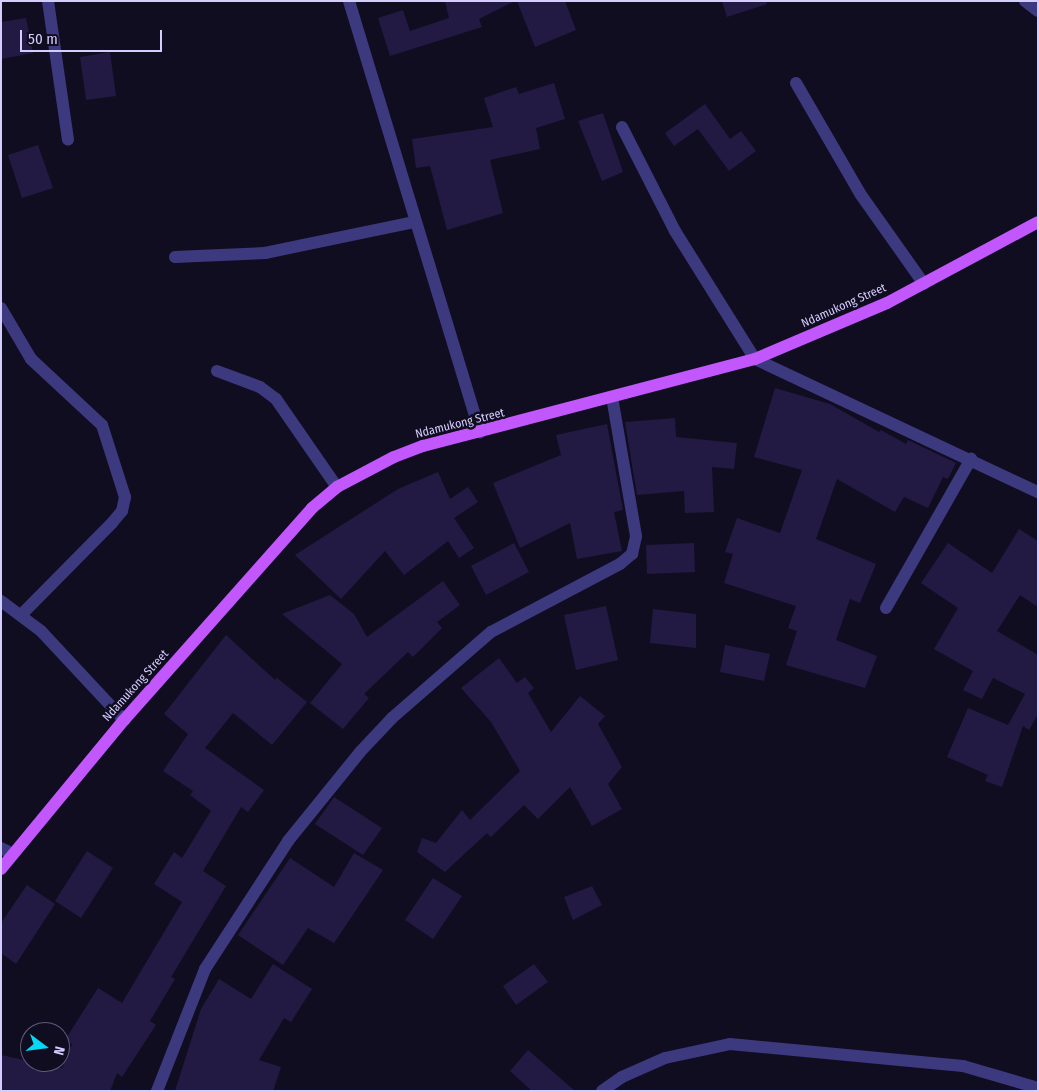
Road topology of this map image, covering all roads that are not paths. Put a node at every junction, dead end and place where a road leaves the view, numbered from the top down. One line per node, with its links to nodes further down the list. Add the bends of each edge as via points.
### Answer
1 (48, 1): 7 (street)
2 (349, 1): 8 (street)
3 (1025, 1): 4 (street)
4 (1038, 11)
5 (796, 83): 11 (street, via 861,195)
6 (622, 127): 13 (street, via 675,231)
7 (68, 140)
8 (415, 222): 10 (street, via 265,253); 16 (street)
9 (1038, 222): 11 (main road, Ndamukong Street)
10 (175, 256)
11 (924, 284): 13 (main road, Ndamukong Street)
12 (1, 308): 22 (street, via 31,359 102,425 125,497 122,511 112,524)
13 (755, 359): 15 (main road, Ndamukong Street); 17 (street)
14 (217, 371): 18 (street, via 260,387 276,399)
15 (612, 397): 16 (main road, Ndamukong Street); 28 (street, via 636,536 632,554 620,564 491,632 428,685 360,752 288,842 205,969)
16 (480, 433): 18 (main road, Ndamukong Street, via 449,438 394,456)
17 (971, 459): 19 (street); 21 (street)
18 (337, 487): 23 (main road, Ndamukong Street, via 312,508)
19 (1038, 492)
20 (1, 601): 22 (street)
21 (886, 608)
22 (21, 615): 23 (street, via 69,660)
23 (124, 720): 25 (main road, Ndamukong Street)
24 (1, 848): 25 (street)
25 (13, 854): 26 (main road, Ndamukong Street)
26 (1, 869)
27 (1038, 1088): 29 (street, via 963,1066 730,1044 665,1058 622,1077)
28 (157, 1091)
29 (602, 1091)

